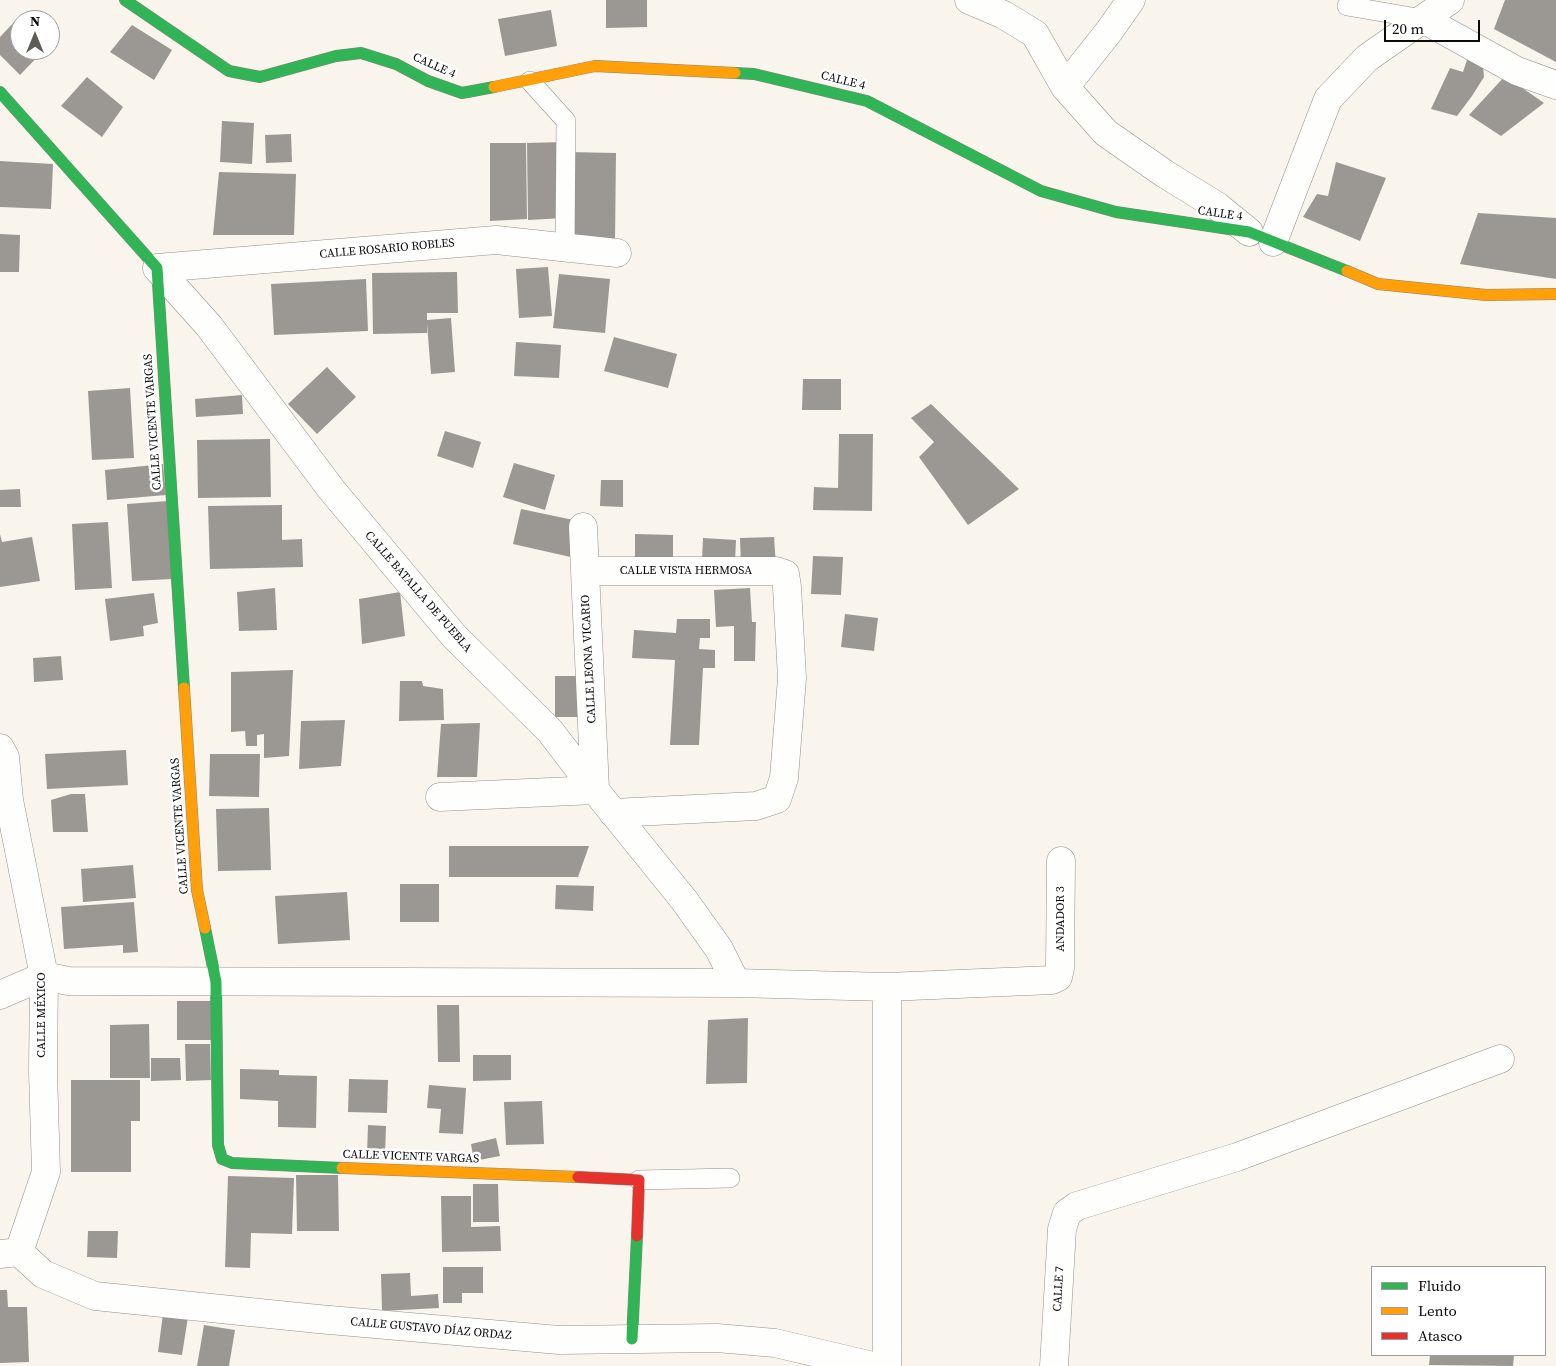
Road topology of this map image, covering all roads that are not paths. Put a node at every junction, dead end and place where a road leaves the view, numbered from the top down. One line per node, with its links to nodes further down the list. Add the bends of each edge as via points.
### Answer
1 (969, 0): 9 (street, via 1004,15 1035,34)
2 (1131, 0): 9 (street)
3 (1450, 0): 6 (street)
4 (127, 1): 7 (street, CALLE 4, via 229,71 260,77 336,56 362,53 462,93)
5 (1347, 6): 6 (lane)
6 (1423, 19): 8 (street, via 1517,71); 11 (street, via 1366,58 1328,99)
7 (530, 81): 11 (street, CALLE 4, via 595,66 754,74 867,101 1041,191 1116,212); 12 (lane, via 566,121)
8 (1556, 85)
9 (1065, 87): 11 (street, via 1106,133)
10 (0, 92): 14 (street)
11 (1261, 237): 15 (street, CALLE 4, via 1378,284 1486,295)
12 (565, 247): 13 (street, CALLE ROSARIO ROBLES); 14 (street, CALLE ROSARIO ROBLES, via 496,240)
13 (617, 253)
14 (157, 268): 19 (street, CALLE BATALLA DE PUEBLA, via 209,326 331,489 417,592 454,636 550,731); 25 (street, CALLE VICENTE VARGAS, via 197,890)
15 (1556, 294)
16 (583, 527): 17 (street, CALLE LEONA VICARIO)
17 (585, 571): 19 (street, CALLE LEONA VICARIO); 22 (street, CALLE VISTA HERMOSA, via 776,570 785,574 787,587 792,678 784,778 777,799 756,806)
18 (0, 748): 21 (street, CALLE MÉXICO, via 4,757)
19 (595, 790): 20 (street); 22 (street, CALLE BATALLA DE PUEBLA)
20 (440, 796)
21 (5, 800): 24 (street, CALLE MÉXICO)
22 (613, 813): 26 (street, CALLE BATALLA DE PUEBLA, via 720,949)
23 (1061, 861): 27 (street, ANDADOR 3, via 1058,977 1052,980)
24 (44, 976): 25 (street, via 68,981); 28 (street); 32 (street, CALLE MÉXICO, via 46,1172)
25 (216, 982): 26 (street); 31 (street, CALLE VICENTE VARGAS, via 218,1145 222,1159 242,1164)
26 (736, 983): 27 (street)
27 (887, 987): 35 (street)
28 (0, 995)
29 (1500, 1059): 36 (street, CALLE 7, via 1237,1157 1077,1206 1067,1213 1062,1229)
30 (730, 1178): 31 (lane)
31 (639, 1180): 33 (street)
32 (10, 1253): 33 (street, CALLE GUSTAVO DÍAZ ORDAZ, via 43,1274 95,1296 549,1340)
33 (632, 1339): 34 (street, CALLE GUSTAVO DÍAZ ORDAZ, via 717,1338 775,1342)
34 (873, 1366)
35 (887, 1366)
36 (1054, 1366)

